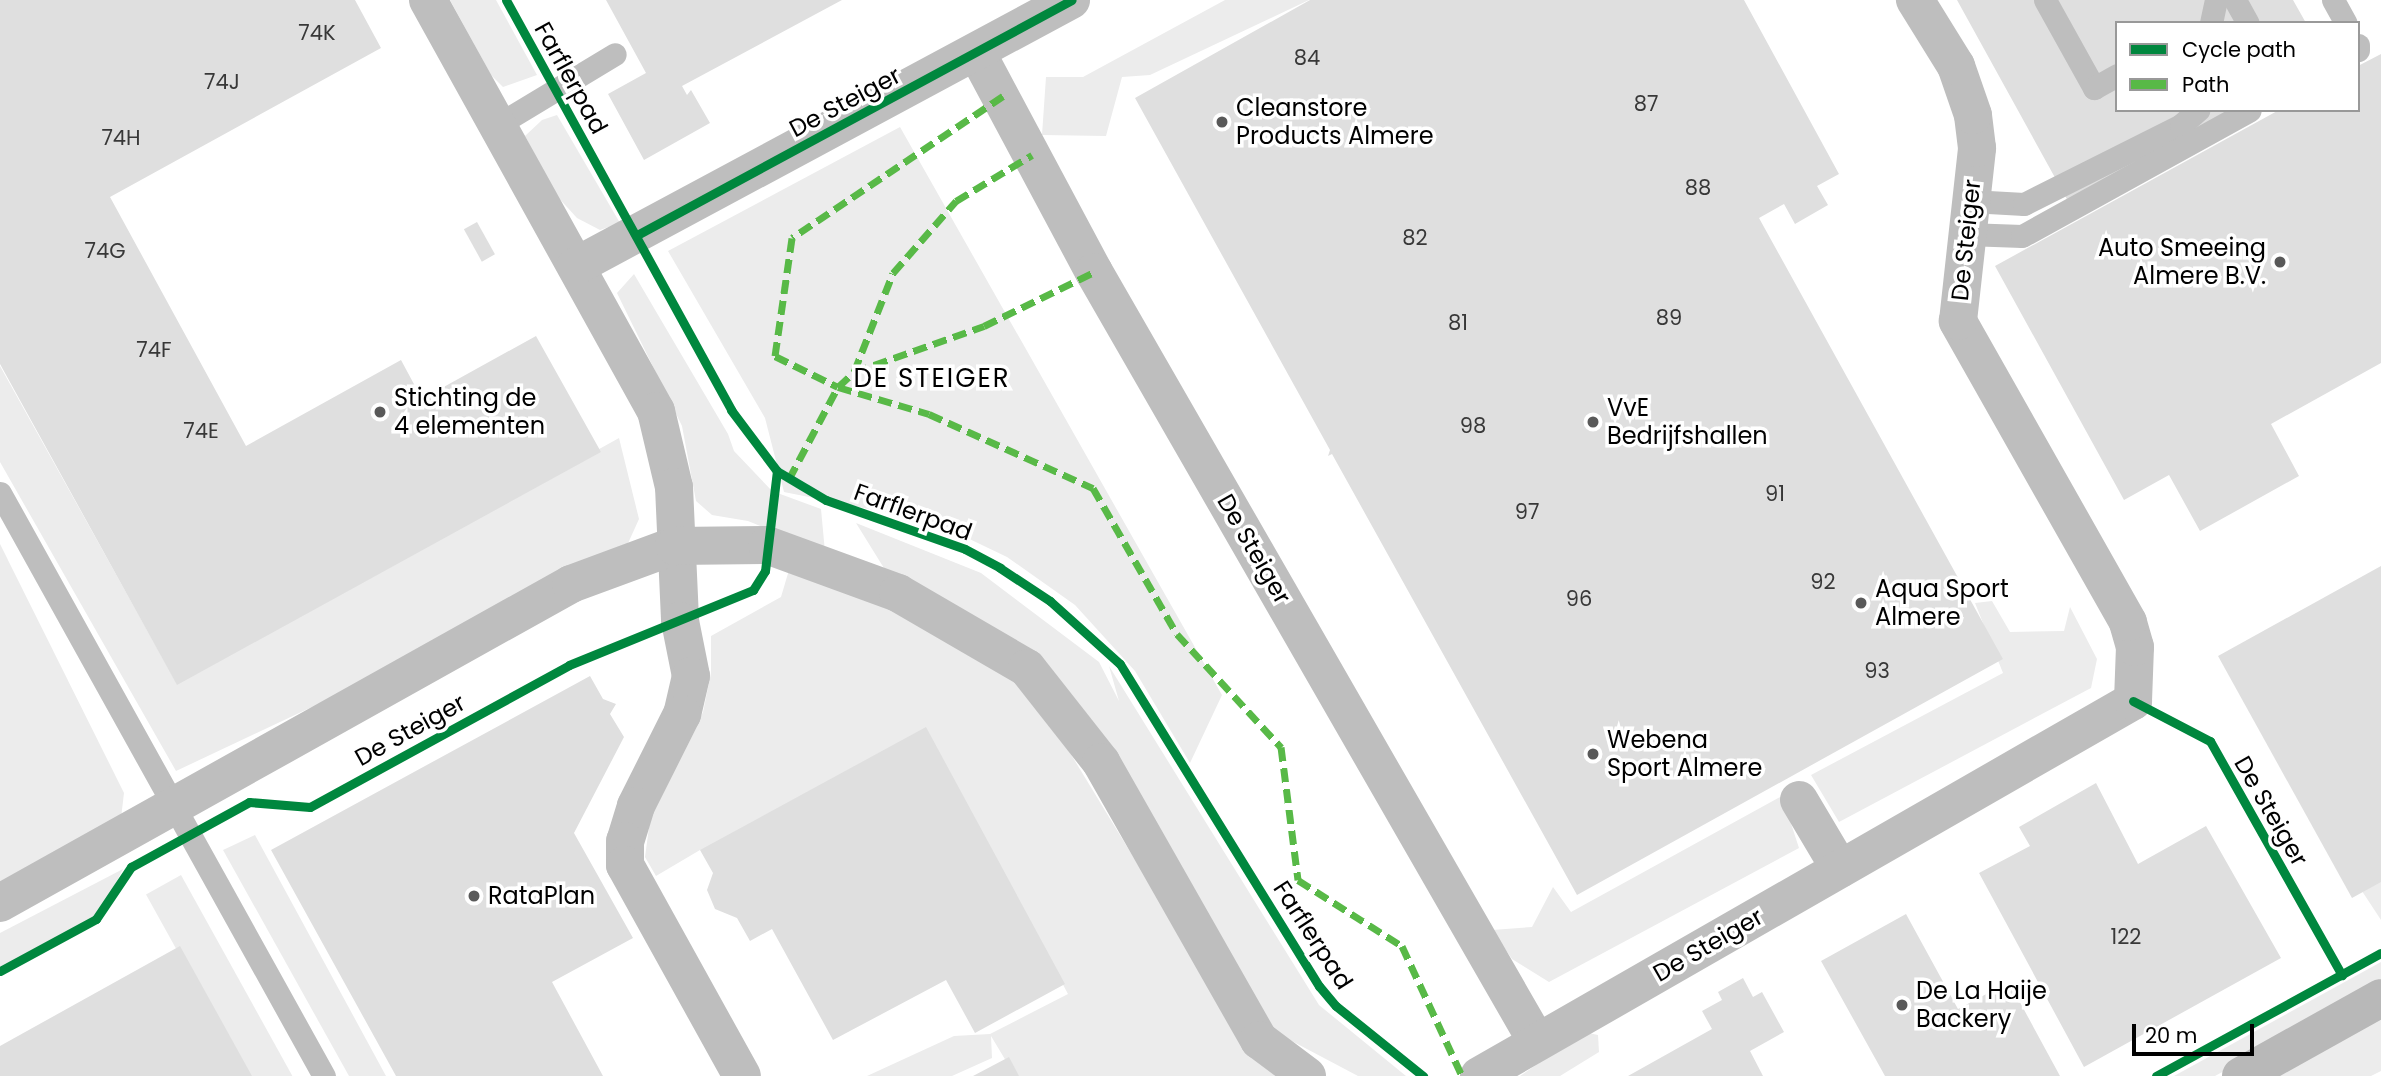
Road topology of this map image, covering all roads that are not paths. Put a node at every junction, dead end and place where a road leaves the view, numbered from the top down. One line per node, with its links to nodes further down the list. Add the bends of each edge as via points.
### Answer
1 (428, 0): 17 (street)
2 (1071, 0): 11 (street, De Steiger)
3 (1915, 0): 19 (street, De Steiger, via 1956,66 1973,115 1977,148)
4 (2045, 0): 13 (lane, via 2094,88)
5 (2216, 0): 8 (lane)
6 (2235, 0): 9 (lane)
7 (2333, 0): 10 (lane)
8 (2211, 21)
9 (2247, 21)
10 (2345, 21)
11 (977, 53): 20 (street, De Steiger); 28 (street, De Steiger, via 1094,272)
12 (615, 54): 17 (lane)
13 (2115, 76)
14 (2196, 112): 19 (lane, via 2181,125 2024,204)
15 (2227, 112): 18 (lane)
16 (2246, 112): 18 (lane)
17 (499, 124): 20 (street)
18 (2214, 130): 19 (lane, via 2022,236)
19 (1968, 218): 25 (street, De Steiger, via 1958,321 2128,622 2135,647 2133,701)
20 (576, 265): 22 (street, via 656,411 674,487)
21 (0, 493): 24 (lane)
22 (674, 546): 24 (street, De Steiger, via 571,584); 29 (street, via 691,676 682,714 636,806 625,841 625,865); 31 (street, De Steiger, via 767,545 898,593 1027,668 1101,762 1259,1040)
23 (1799, 800): 25 (street)
24 (174, 802): 26 (street, De Steiger); 30 (lane)
25 (1840, 869): 28 (street, De Steiger)
26 (0, 903)
27 (2381, 998): 33 (main road)
28 (1538, 1042): 32 (street, De Steiger)
29 (735, 1070)
30 (324, 1076)
31 (1307, 1076)
32 (1479, 1076)
33 (2241, 1076)

